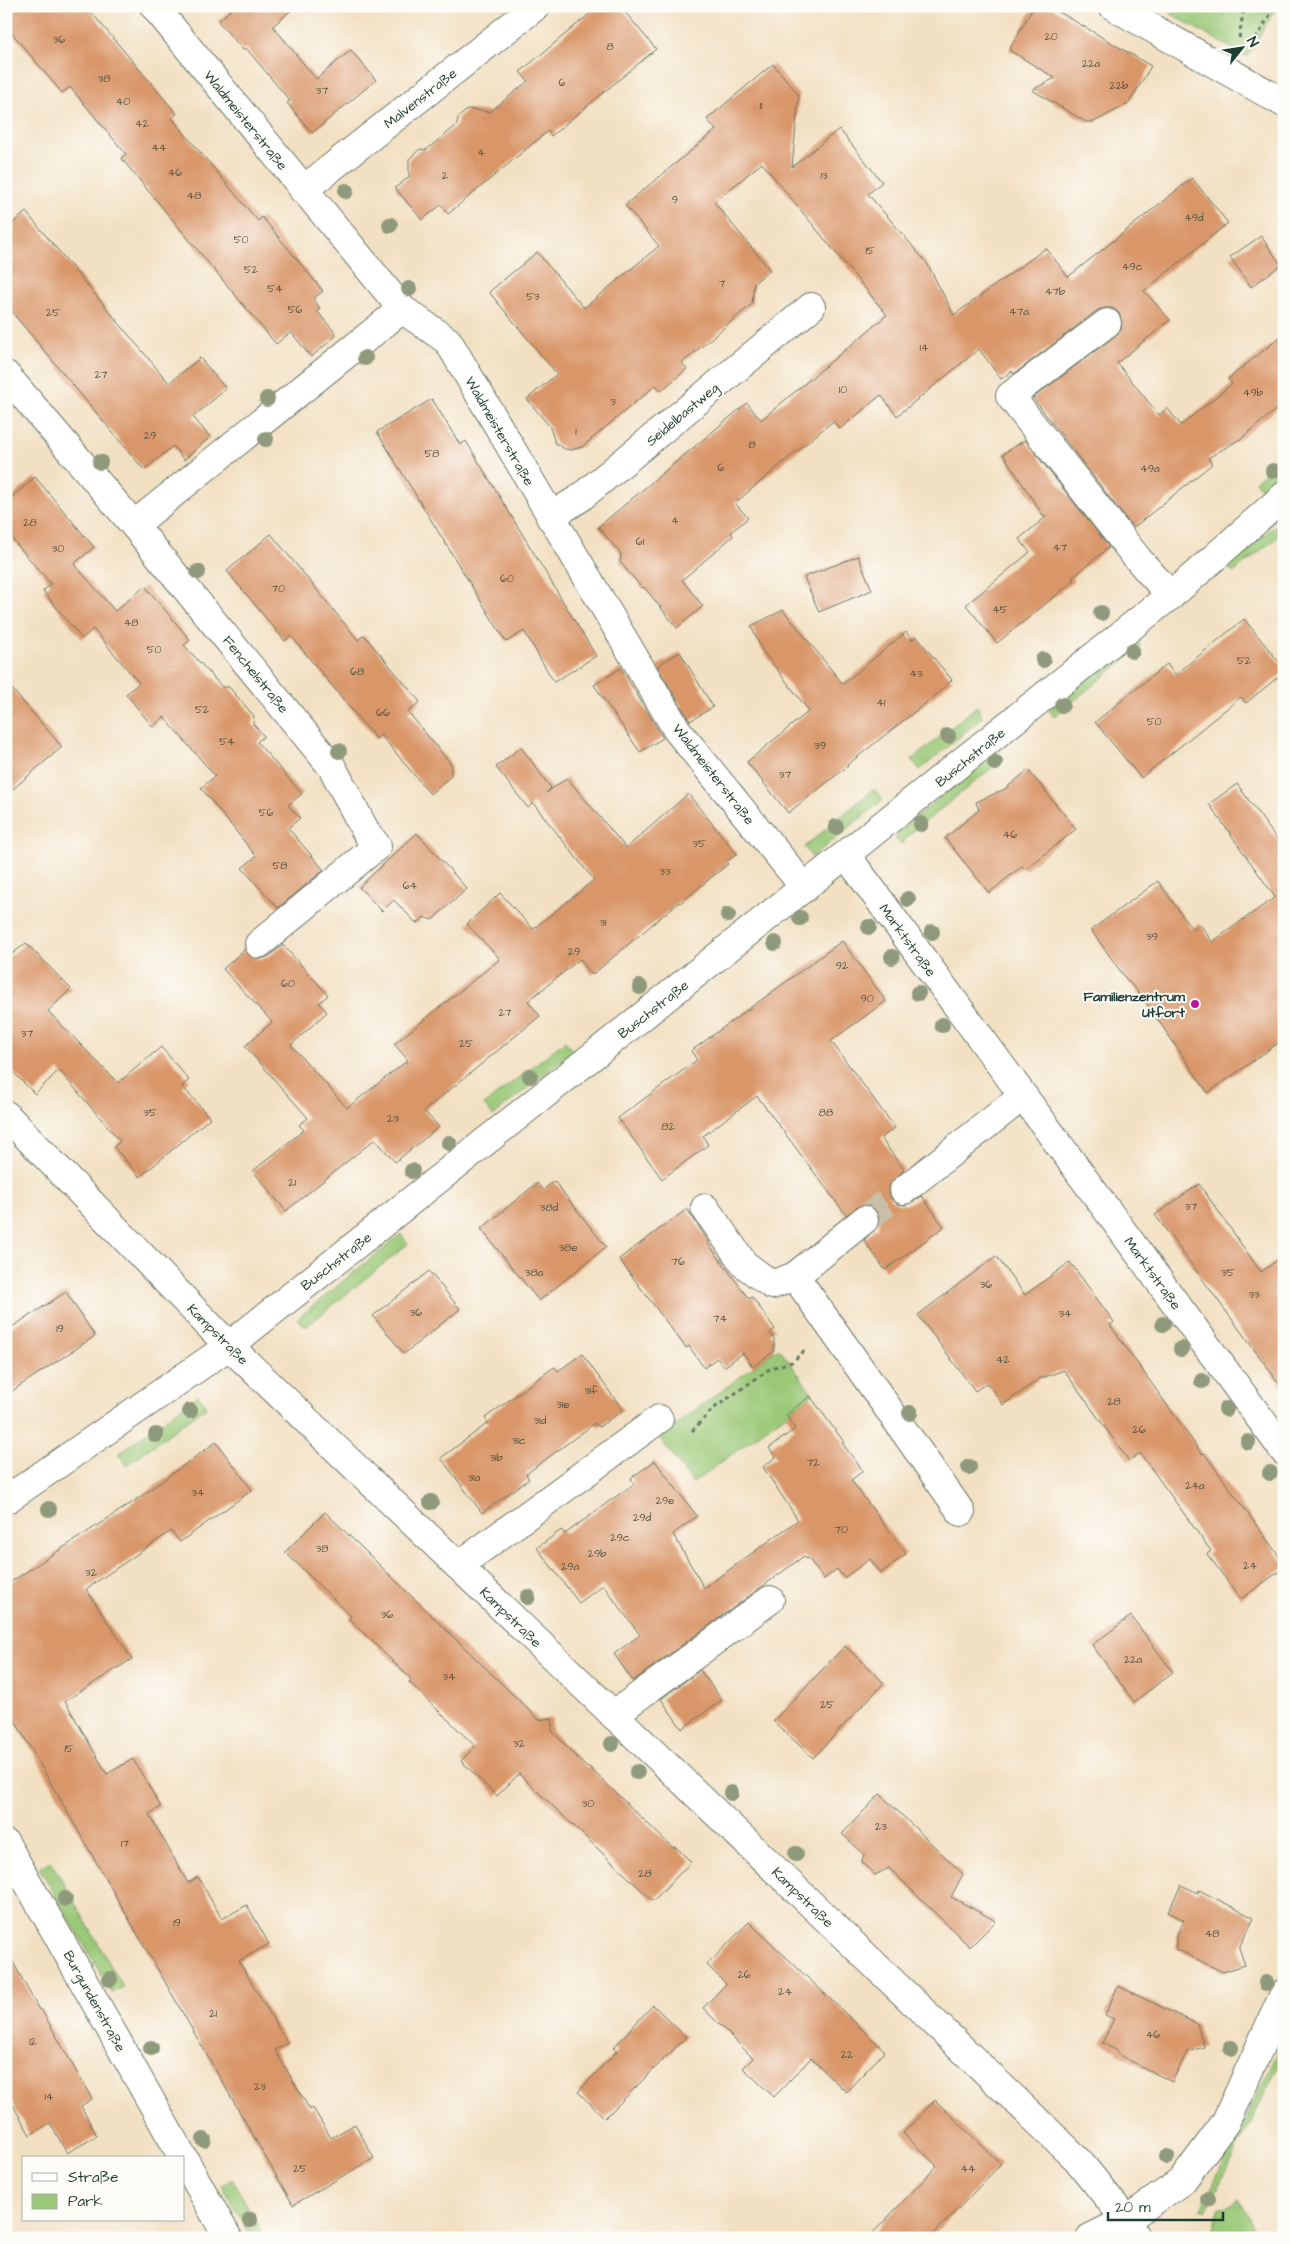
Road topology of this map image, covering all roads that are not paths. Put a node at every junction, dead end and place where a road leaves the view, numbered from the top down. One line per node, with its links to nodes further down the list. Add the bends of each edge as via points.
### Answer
1 (154, 6): 5 (street, Waldmeisterstraße)
2 (536, 6): 5 (street, Malvenstraße)
3 (1113, 6): 4 (street)
4 (1284, 104)
5 (303, 190): 7 (street, Waldmeisterstraße)
6 (811, 307): 11 (street, Seidelbastweg, via 580,498)
7 (402, 309): 11 (street, Waldmeisterstraße, via 448,340); 12 (street)
8 (1107, 323): 13 (street, via 1010,396 1137,558)
9 (6, 375): 12 (street, Fenchelstraße)
10 (1284, 496): 13 (street, Buschstraße)
11 (550, 517): 15 (street, Waldmeisterstraße, via 677,730)
12 (134, 525): 16 (street, Fenchelstraße, via 332,767 366,832 377,846)
13 (1171, 596): 14 (street, Buschstraße)
14 (847, 856): 15 (street, Buschstraße); 17 (street, Marktstraße)
15 (805, 888): 23 (street, Buschstraße)
16 (259, 944)
17 (1023, 1096): 19 (street); 25 (street, Marktstraße)
18 (6, 1115): 23 (street, Kampstraße)
19 (904, 1190)
20 (706, 1208): 22 (street, via 744,1264 772,1285)
21 (864, 1220): 22 (street)
22 (795, 1276): 27 (street)
23 (229, 1346): 26 (street, Buschstraße); 28 (street, Kampstraße)
24 (659, 1419): 28 (street)
25 (1284, 1450)
26 (6, 1500)
27 (961, 1512)
28 (458, 1566): 30 (street, Kampstraße)
29 (770, 1600): 30 (street)
30 (613, 1715): 35 (street, Kampstraße, via 1077,2159)
31 (6, 1844): 33 (street, Burgundenstraße)
32 (1284, 1994): 35 (street, via 1225,2123 1182,2181)
33 (182, 2156)
34 (185, 2162): 36 (street, Burgundenstraße)
35 (1131, 2229): 37 (street)
36 (228, 2238)
37 (1090, 2238)

